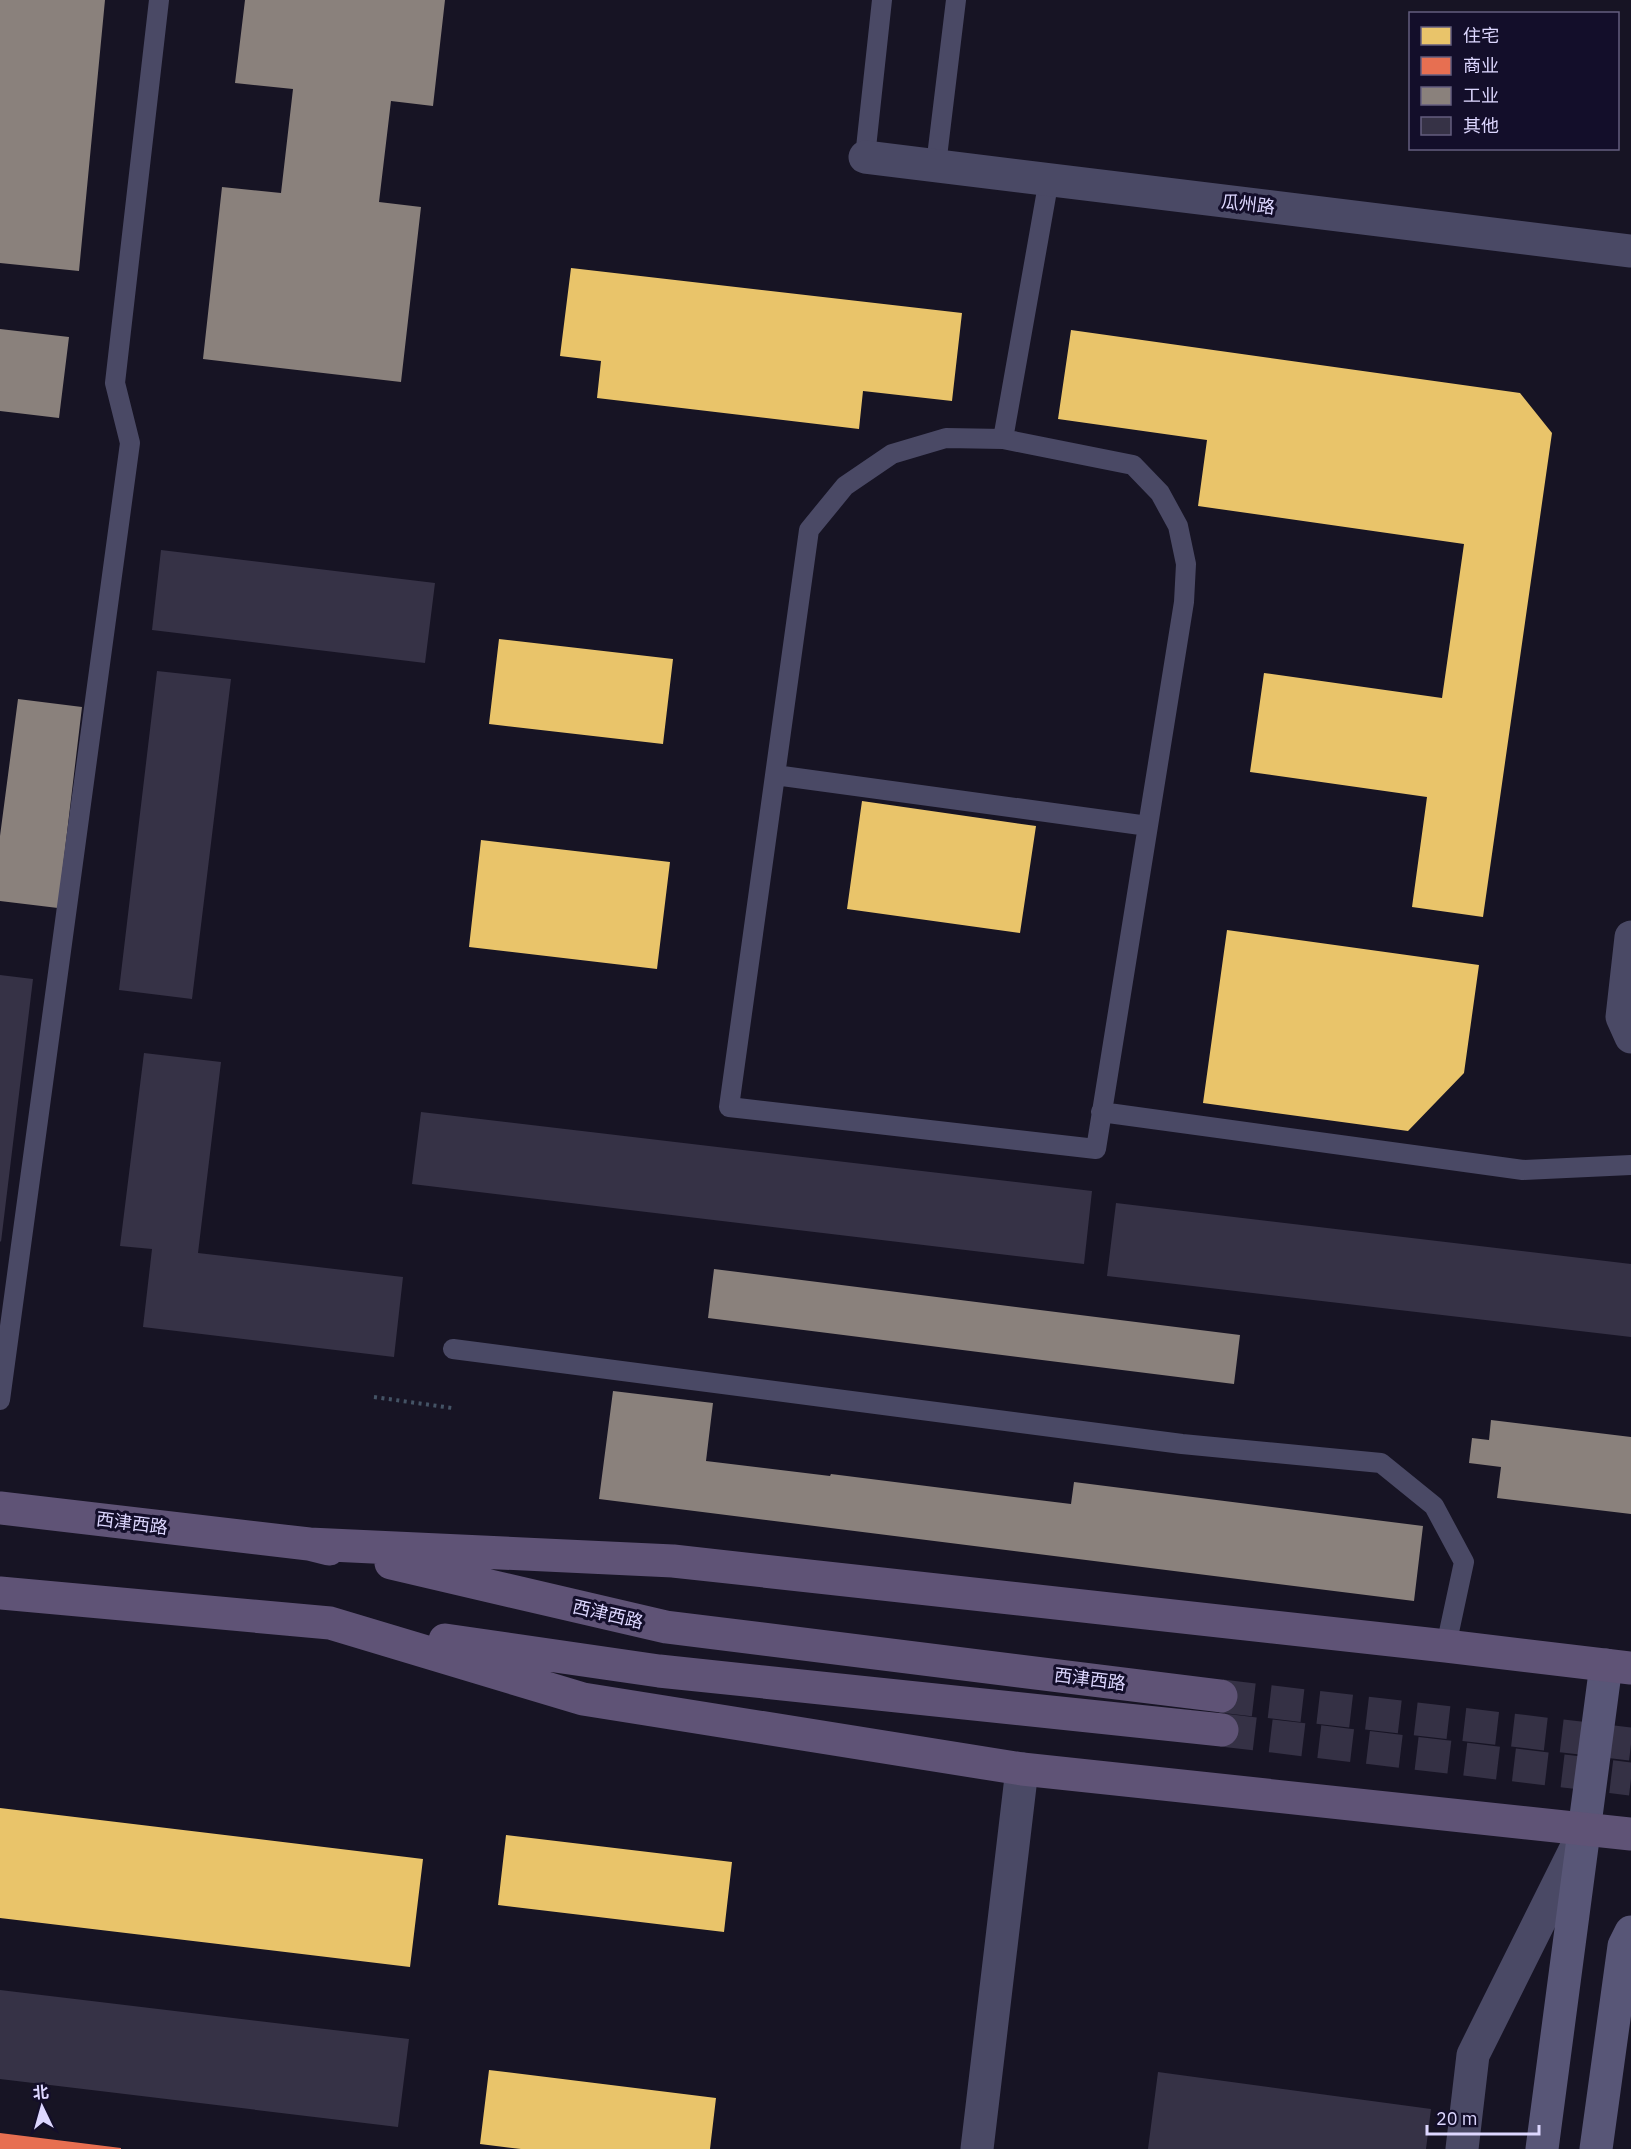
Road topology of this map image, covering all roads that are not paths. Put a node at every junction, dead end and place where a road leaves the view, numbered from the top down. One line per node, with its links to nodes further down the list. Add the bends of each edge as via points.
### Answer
1 (159, 0): 16 (lane, via 115,383 130,443)
2 (882, 0): 4 (lane)
3 (956, 0): 5 (lane)
4 (865, 157): 5 (street, 瓜州路)
5 (936, 165): 6 (street, 瓜州路)
6 (1048, 179): 7 (street, 瓜州路); 8 (lane)
7 (1631, 251)
8 (1003, 439): 9 (lane, via 946,438 892,454 845,486 809,530); 10 (lane, via 1133,465 1160,493 1178,526 1186,564 1184,602)
9 (775, 775): 10 (lane); 13 (lane, via 729,1107 1096,1149)
10 (1148, 826): 13 (lane)
11 (1631, 937): 12 (street, via 1622,1017)
12 (1631, 1037)
13 (1101, 1112): 14 (lane, via 1523,1170)
14 (1631, 1165)
15 (453, 1349): 21 (lane, via 1182,1444 1381,1463 1434,1506 1464,1562)
16 (0, 1400)
17 (0, 1508): 18 (main road, 西津西路)
18 (309, 1544): 21 (main road, via 673,1561); 23 (main road, 西津西路, via 666,1627)
19 (0, 1593): 20 (main road, 西津西路)
20 (330, 1623): 24 (main road, 西津西路, via 659,1671); 25 (main road, 西津西路, via 584,1699)
21 (1446, 1646): 22 (main road)
22 (1618, 1667): 26 (main road)
23 (1221, 1696)
24 (1222, 1730)
25 (1022, 1769): 26 (main road, 西津西路); 29 (street)
26 (1586, 1828): 27 (main road, 西津西路); 30 (street, via 1473,2055); 31 (main road)
27 (1631, 1834)
28 (1631, 1932): 32 (main road, via 1624,1946)
29 (977, 2149)
30 (1462, 2149)
31 (1542, 2149)
32 (1596, 2149)

